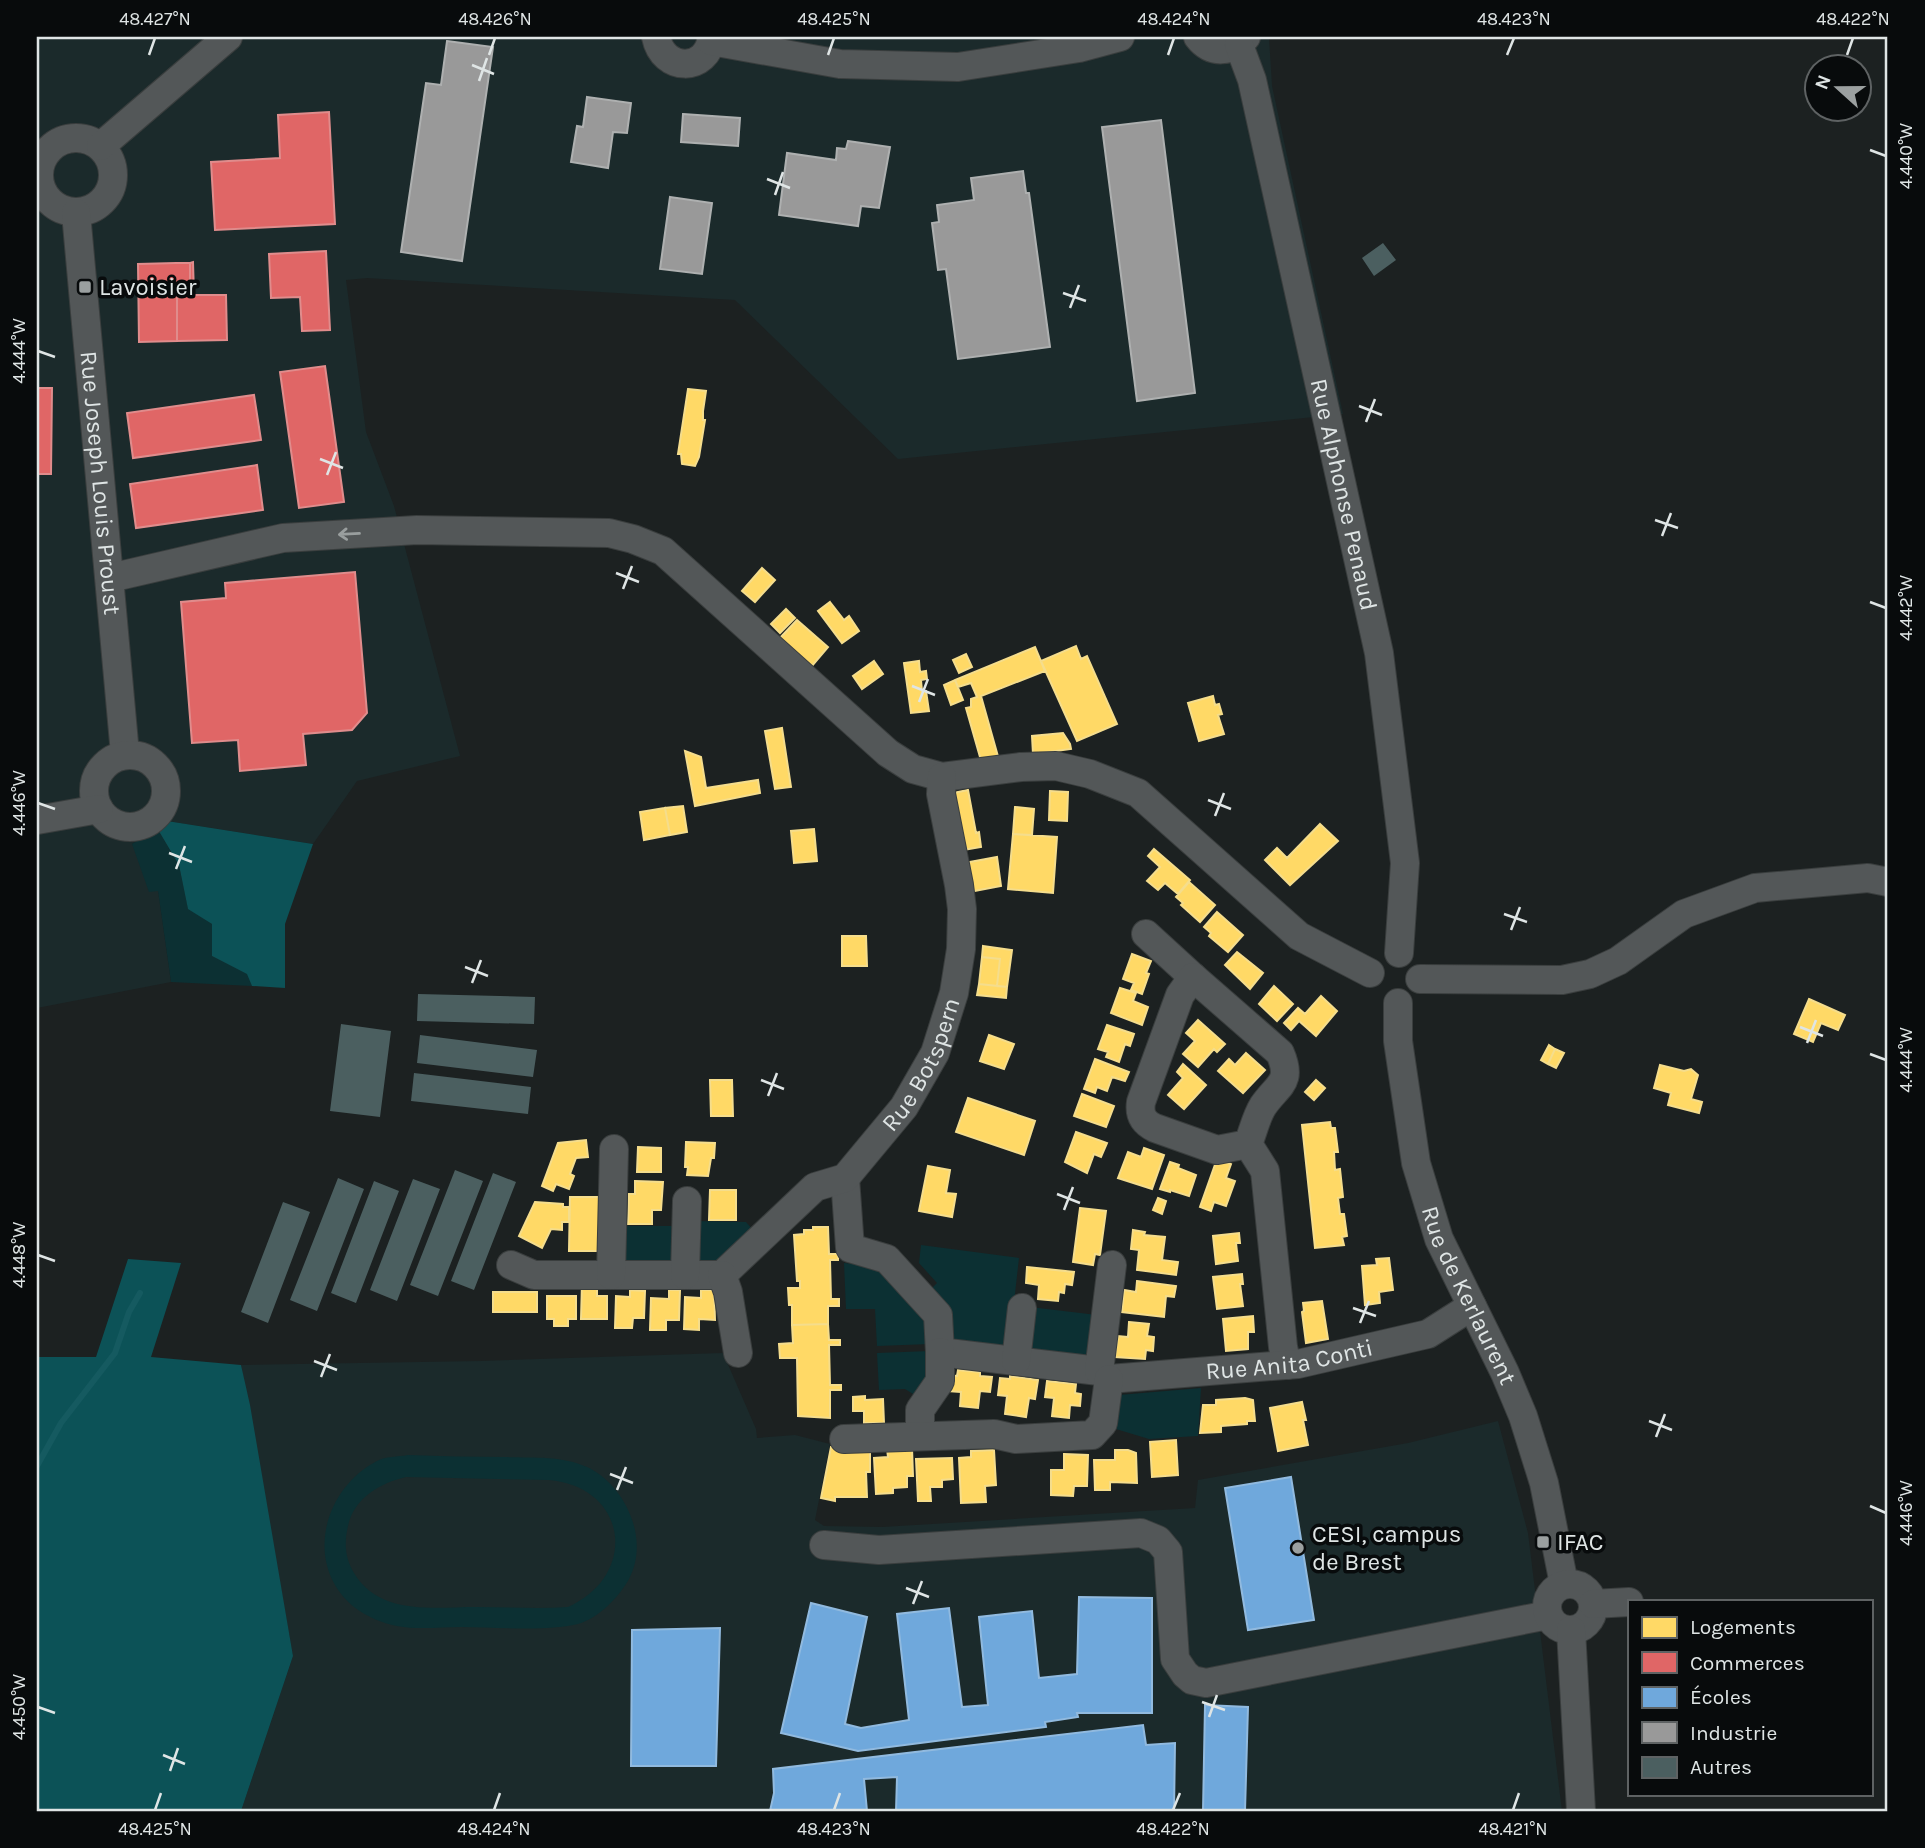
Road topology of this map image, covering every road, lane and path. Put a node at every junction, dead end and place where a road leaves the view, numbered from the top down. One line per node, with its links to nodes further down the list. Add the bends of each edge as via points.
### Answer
1 (228, 37): 7 (street)
2 (656, 37): 5 (street, via 663,54 678,63 695,61 709,49)
3 (1121, 37): 5 (street, via 958,67 840,64)
4 (1198, 37): 6 (street, via 1215,49 1230,49)
5 (711, 39)
6 (1242, 41): 17 (street, Rue Alphonse Penaud, via 1379,653)
7 (100, 146): 8 (street, via 89,139 61,140 50,148); 9 (street, via 110,158 112,188 104,201)
8 (38, 173): 9 (street, via 49,201)
9 (76, 213): 10 (street, Rue Joseph Louis Proust)
10 (110, 578): 11 (street, Rue Joseph Louis Proust); 12 (street, one-way to 10, via 913,769 888,753 663,551 609,533 417,530 283,538)
11 (125, 754): 13 (street, via 108,761 97,775 94,792); 13 (street, via 143,757 158,767 165,783 164,801 155,817 139,826 109,821)
12 (942, 777): 18 (street, via 1056,766 1138,793 1299,936); 23 (street, Rue Botspern, via 941,794 962,909 954,993 921,1081)
13 (99, 809): 14 (street)
14 (37, 820)
15 (1888, 882): 17 (street, via 1868,878 1755,888 1684,914 1618,961 1562,980)
16 (1146, 934): 19 (street)
17 (1413, 968): 18 (street, via 1384,955); 20 (street, via 1413,995)
18 (1370, 973): 20 (street, via 1376,995)
19 (1193, 977): 21 (street, via 1280,1053 1286,1067 1283,1084 1262,1107); 21 (street, via 1180,995 1154,1066 1141,1102 1142,1118 1155,1128 1217,1150)
20 (1398, 1003): 30 (street, Rue de Kerlaurent, via 1398,1041 1416,1163 1440,1239)
21 (1248, 1144): 35 (street, via 1265,1171)
22 (614, 1149): 27 (street)
23 (845, 1178): 29 (street, via 815,1187); 32 (street, via 850,1248 887,1259 937,1315)
24 (687, 1201): 28 (street)
25 (511, 1265): 27 (street, via 534,1275)
26 (1112, 1265): 36 (street)
27 (611, 1275): 28 (street)
28 (685, 1275): 29 (street)
29 (722, 1275): 33 (street)
30 (1472, 1306): 35 (street, Rue Anita Conti, via 1428,1334); 40 (street, Rue de Kerlaurent, via 1523,1416 1544,1483)
31 (1022, 1308): 34 (street)
32 (940, 1352): 34 (street, Rue Anita Conti); 37 (street, via 940,1381 920,1410)
33 (738, 1353)
34 (1016, 1361): 36 (street, Rue Anita Conti)
35 (1287, 1365): 36 (street, Rue Anita Conti)
36 (1104, 1375): 37 (street, via 1103,1423 1092,1436)
37 (920, 1436): 38 (street)
38 (844, 1439)
39 (824, 1545): 43 (street, via 879,1550 1141,1533 1158,1540 1168,1552 1175,1659 1185,1674 1206,1683)
40 (1564, 1584): 42 (street, via 1579,1586); 43 (street, via 1548,1600)
41 (1628, 1602): 42 (street)
42 (1592, 1604): 43 (street, via 1590,1619 1578,1629)
43 (1559, 1623): 44 (street)
44 (1581, 1811)

